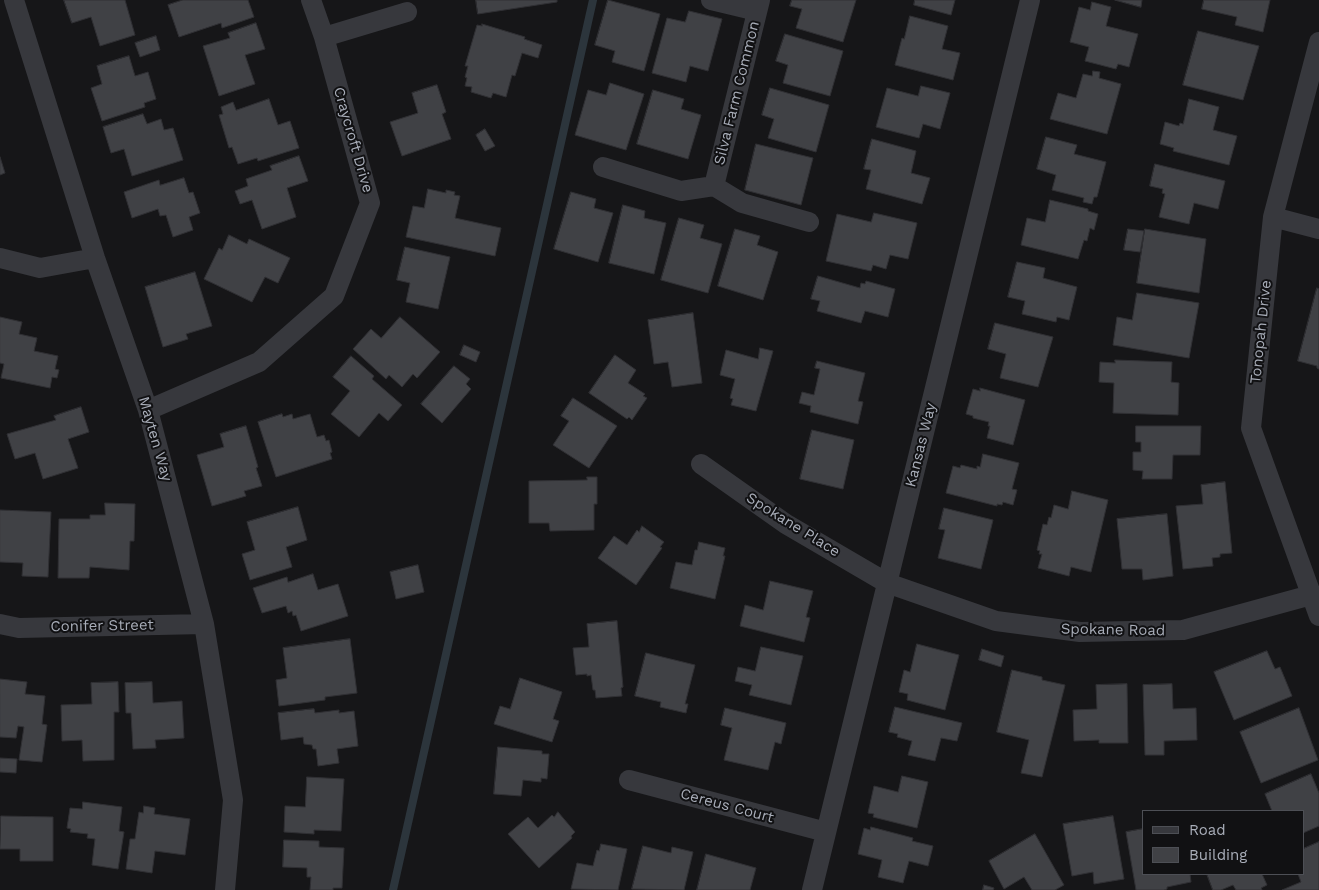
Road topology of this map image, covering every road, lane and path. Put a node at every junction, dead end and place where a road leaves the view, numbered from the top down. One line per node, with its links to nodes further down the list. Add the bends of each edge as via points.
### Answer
1 (14, 0): 15 (street, Mayten Way)
2 (311, 0): 7 (street, Craycroft Drive)
3 (711, 0): 5 (street)
4 (1030, 0): 18 (street, Kansas Way)
5 (759, 6): 10 (street, Silva Farm Common)
6 (407, 12): 7 (street)
7 (324, 36): 16 (street, Craycroft Drive, via 370,203 334,296 259,362)
8 (1319, 42): 11 (street, Tonopah Drive)
9 (603, 167): 10 (street, via 681,191)
10 (714, 186): 12 (street, via 742,203)
11 (1273, 217): 13 (street); 19 (street, Tonopah Drive, via 1251,428)
12 (809, 222)
13 (1319, 229)
14 (0, 258): 15 (street, via 40,268)
15 (95, 258): 16 (street, Mayten Way)
16 (148, 410): 22 (street, Mayten Way)
17 (701, 464): 18 (street, Spokane Place, via 786,524)
18 (887, 583): 19 (street, Spokane Road, via 996,622 1080,632 1183,630); 24 (street, Kansas Way)
19 (1315, 596): 20 (street, Tonopah Drive)
20 (1319, 616)
21 (0, 624): 22 (street, Conifer Street, via 19,628)
22 (204, 624): 25 (street, Mayten Way, via 233,800)
23 (629, 780): 24 (street, Cereus Court)
24 (826, 832): 26 (street, Kansas Way)
25 (225, 890)
26 (812, 890)

